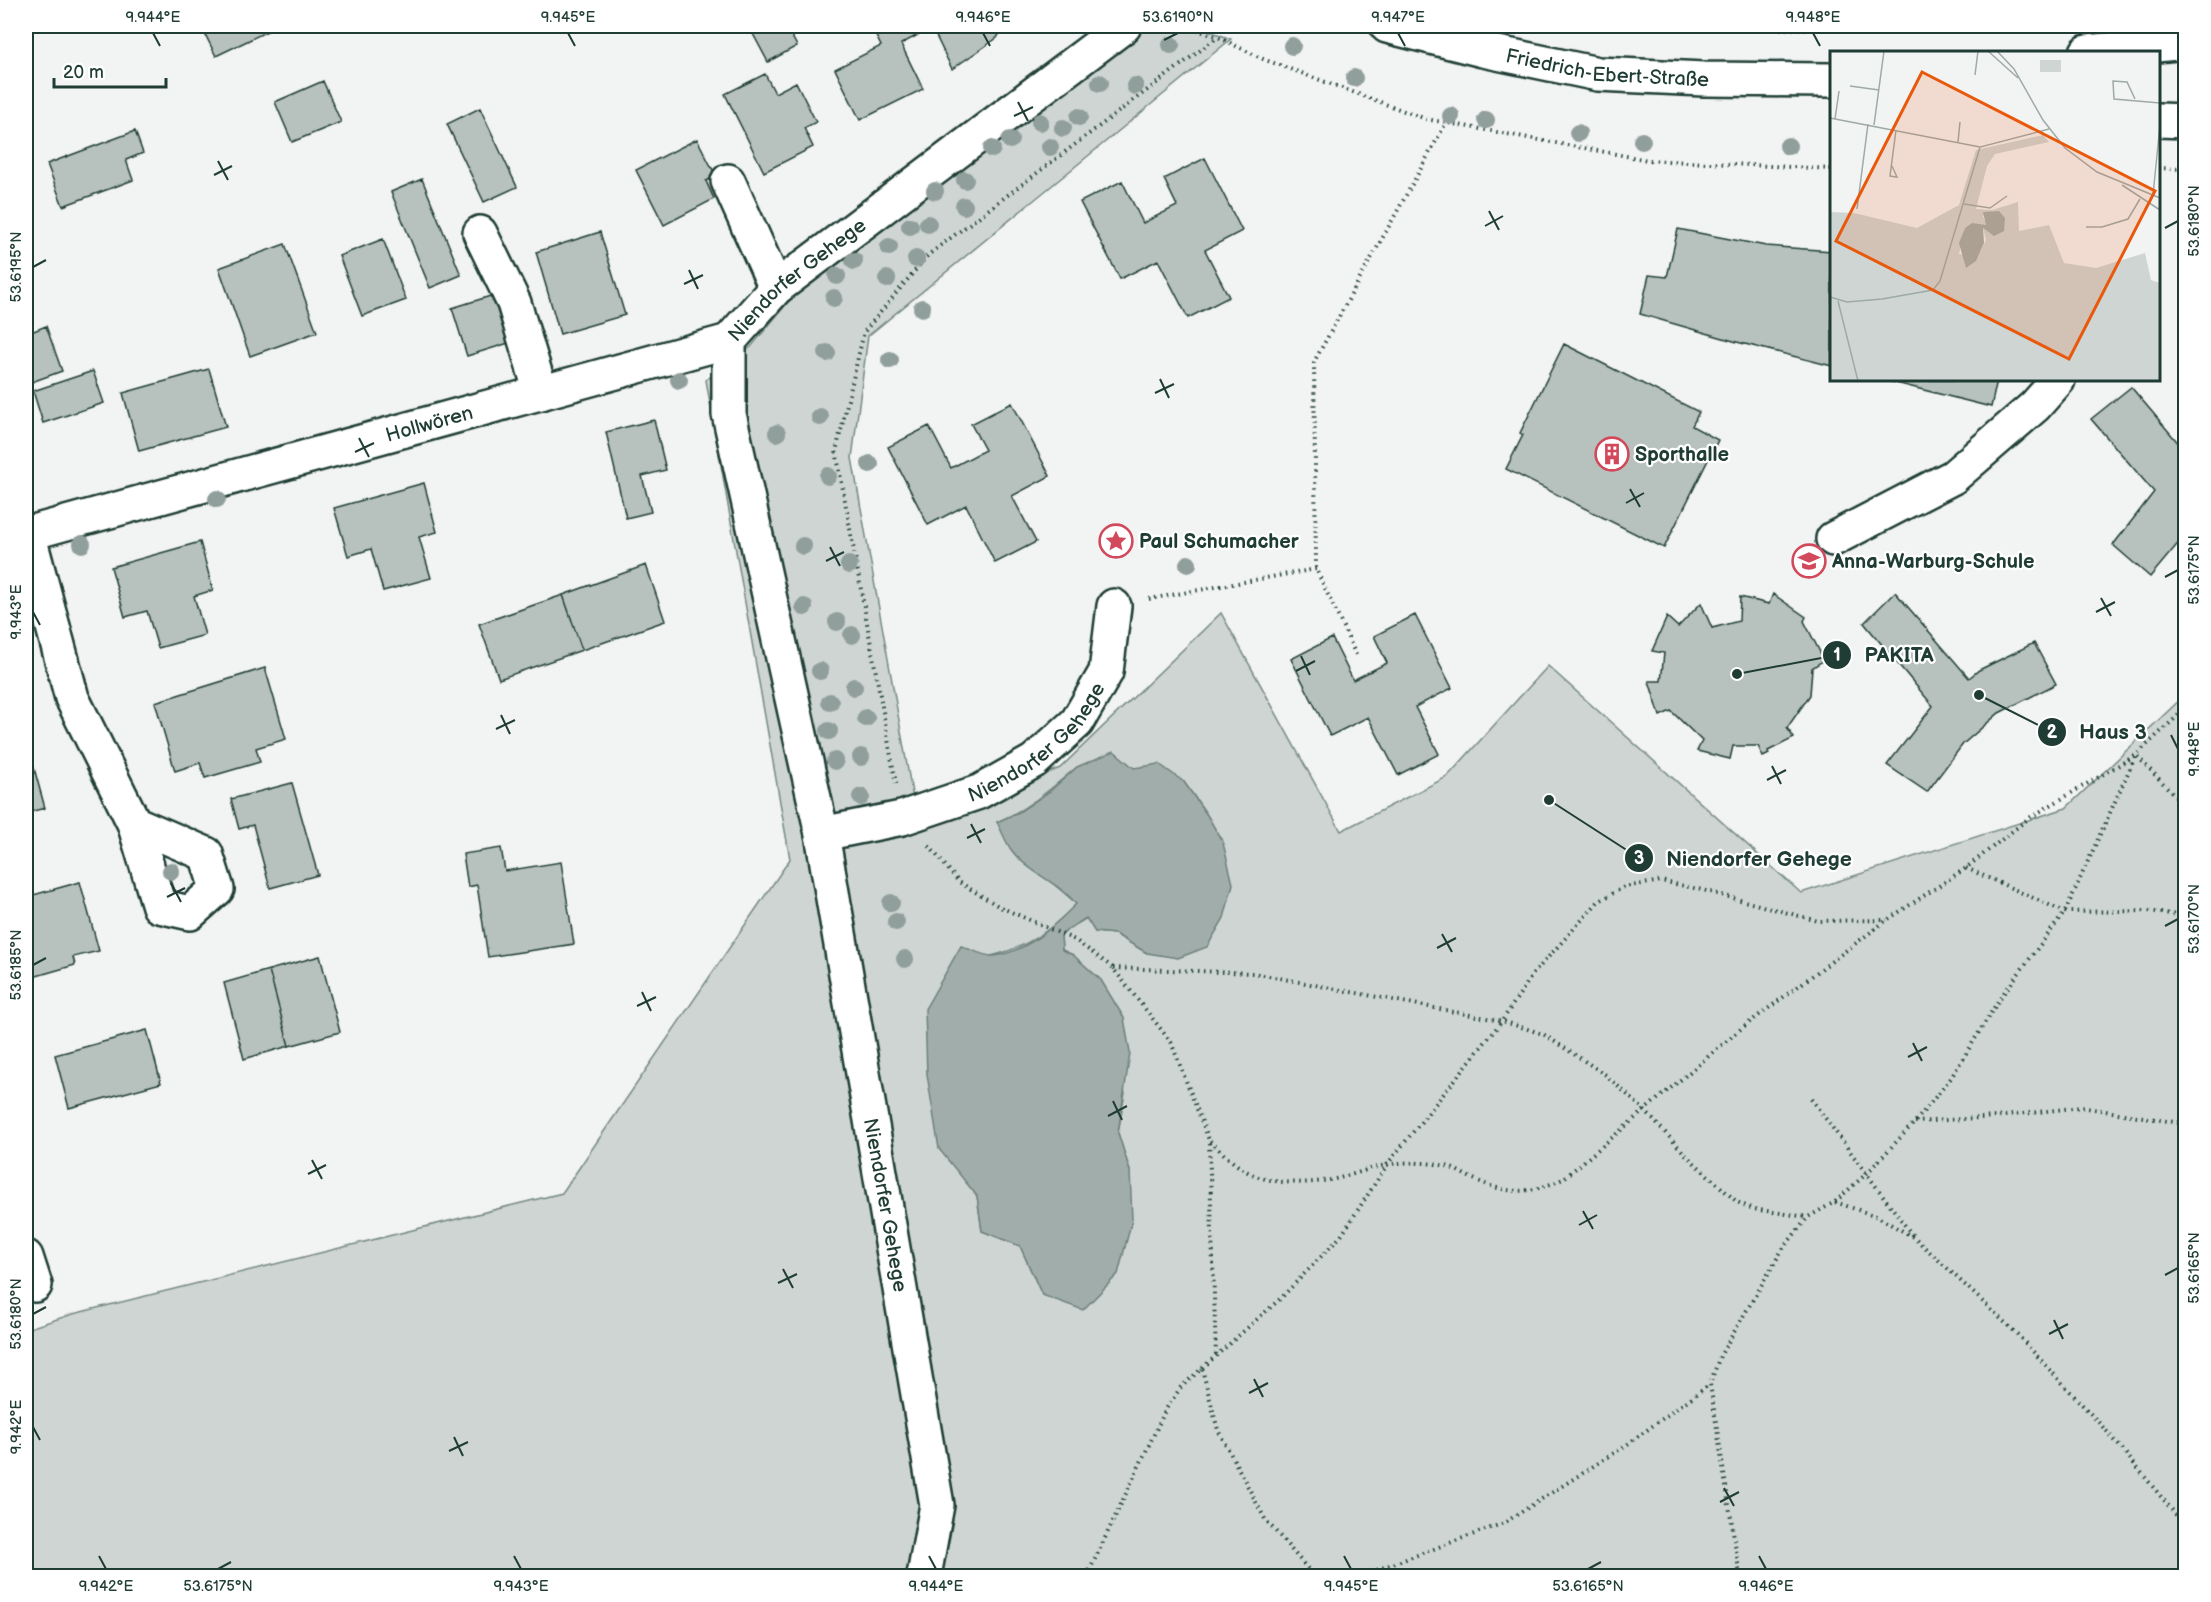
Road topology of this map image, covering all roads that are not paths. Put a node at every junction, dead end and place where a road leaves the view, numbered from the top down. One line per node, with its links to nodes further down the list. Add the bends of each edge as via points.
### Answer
1 (1124, 26): 10 (street, Niendorfer Gehege)
2 (1387, 26): 5 (street, Friedrich-Ebert-Straße, via 1598,74)
3 (2186, 42): 4 (street)
4 (2097, 51)
5 (1830, 80)
6 (2160, 120): 7 (street)
7 (2186, 121)
8 (728, 181): 10 (street)
9 (480, 233): 13 (street, via 514,303)
10 (776, 288): 11 (street, Niendorfer Gehege)
11 (729, 341): 13 (street, Hollwören); 18 (street, Niendorfer Gehege, via 729,414)
12 (2057, 381): 15 (street, via 2035,406 1953,477)
13 (541, 393): 14 (street, Hollwören)
14 (27, 534): 17 (street, via 72,698)
15 (1833, 539)
16 (1114, 606): 18 (street, Niendorfer Gehege, via 1106,672 1077,722 1034,761 980,792 902,818)
17 (134, 823)
18 (822, 834): 19 (street, Niendorfer Gehege, via 937,1505)
19 (924, 1576)

